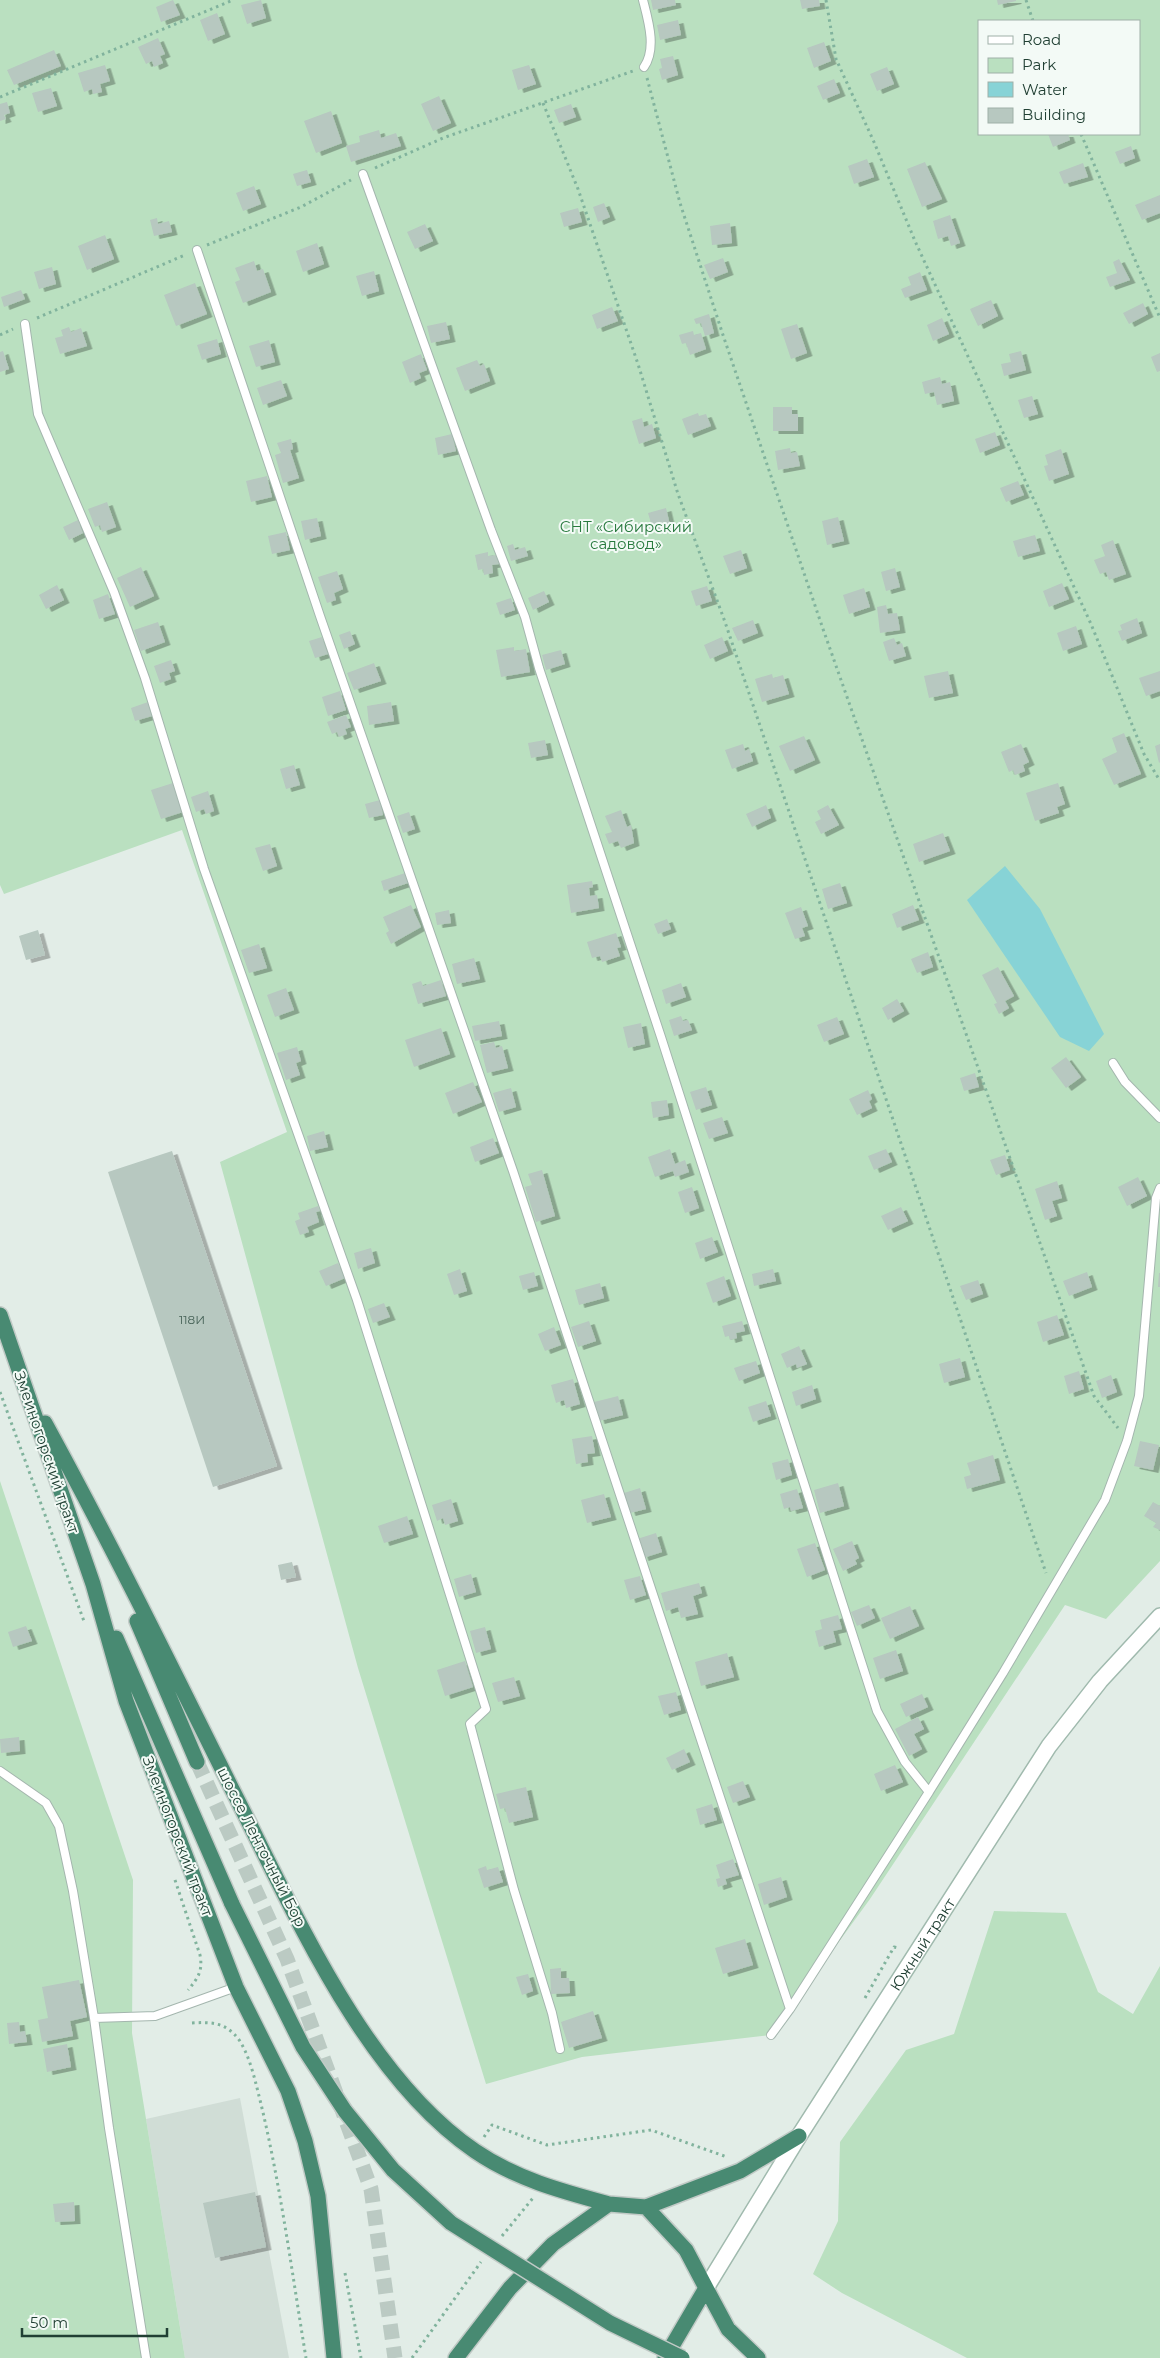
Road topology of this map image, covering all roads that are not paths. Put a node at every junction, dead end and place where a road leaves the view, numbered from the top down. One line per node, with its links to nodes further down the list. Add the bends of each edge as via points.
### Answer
1 (643, 0): 2 (lane, via 651,35 649,60)
2 (644, 67)
3 (363, 174): 16 (lane, via 525,617 542,678 877,1710 905,1762)
4 (197, 250): 18 (lane, via 323,626 513,1171)
5 (25, 324): 21 (lane, via 38,414 110,584 145,678 204,868 357,1300 438,1549 486,1709 470,1724)
6 (1113, 1063): 7 (lane)
7 (1160, 1118)
8 (1160, 1188): 16 (lane, via 1156,1198 1139,1396 1127,1441 1105,1500)
9 (0, 1315): 10 (highway, Змеиногорский тракт)
10 (24, 1385): 11 (highway, шоссе Ленточный Бор); 12 (highway, Змеиногорский тракт)
11 (87, 1500): 14 (highway); 23 (highway, шоссе Ленточный Бор, via 305,1932 369,2044 428,2111 475,2151 536,2184)
12 (93, 1584): 17 (highway, Змеиногорский тракт, via 126,1700); 30 (highway, bridge, via 232,1904 303,2047 345,2111 393,2170 451,2224 610,2323)
13 (1160, 1616): 22 (main road, Южный тракт, via 1100,1681 1049,1746)
14 (197, 1762)
15 (0, 1771): 19 (lane, via 46,1803 59,1826)
16 (929, 1792): 18 (lane)
17 (236, 1987): 19 (lane, via 155,2016); 27 (highway, Змеиногорский тракт, via 288,2091 305,2141 318,2196)
18 (790, 2008): 20 (lane)
19 (94, 2018): 26 (lane)
20 (771, 2035)
21 (560, 2049)
22 (799, 2136): 24 (highway, via 740,2171); 25 (main road, Южный тракт)
23 (609, 2204): 24 (highway, шоссе Ленточный Бор); 28 (highway, via 553,2244 510,2288)
24 (646, 2207): 25 (highway, via 686,2250)
25 (706, 2288): 29 (highway); 31 (highway, via 728,2329)
26 (146, 2358)
27 (334, 2358)
28 (456, 2358)
29 (664, 2358)
30 (682, 2358)
31 (758, 2358)

